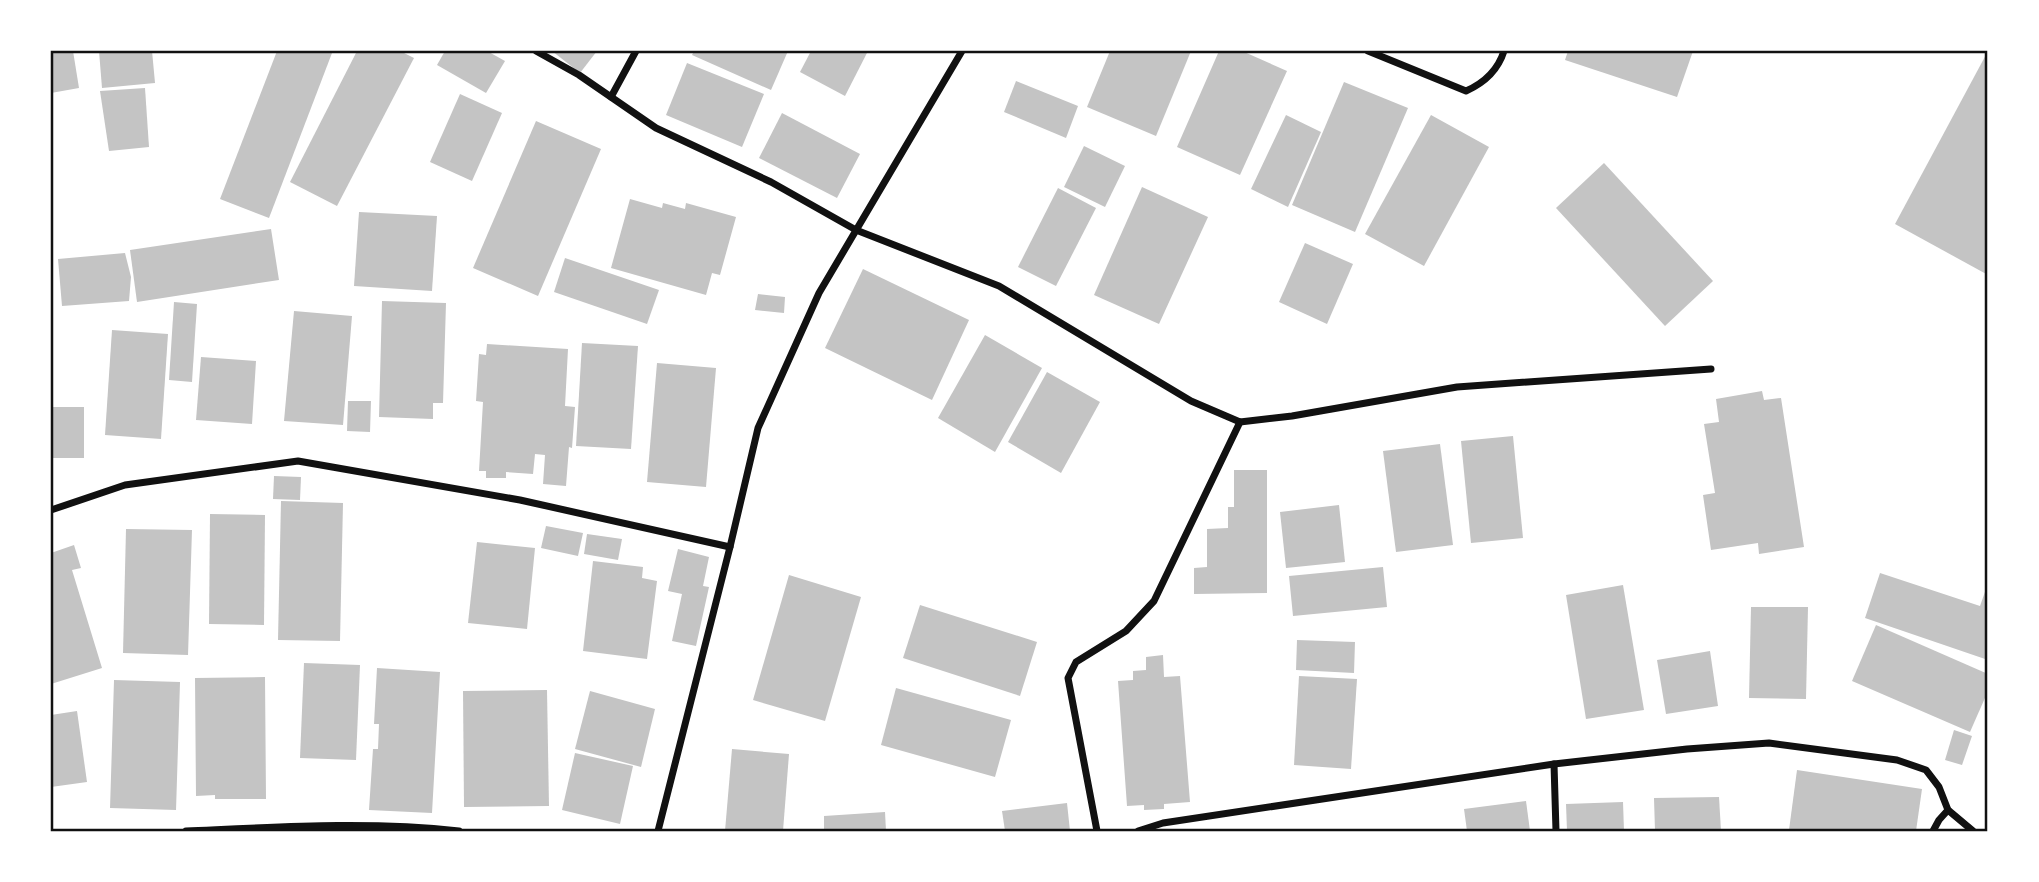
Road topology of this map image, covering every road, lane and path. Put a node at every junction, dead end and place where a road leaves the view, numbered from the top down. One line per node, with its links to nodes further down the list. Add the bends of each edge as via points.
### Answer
1 (536, 51): 6 (street)
2 (636, 51): 6 (street)
3 (962, 51): 7 (street)
4 (1368, 51): 5 (street, via 1466,91 1480,85 1500,63)
5 (1504, 51)
6 (611, 97): 7 (street, via 656,128 771,182)
7 (856, 230): 9 (street, via 999,286 1191,401); 11 (street, via 819,293 758,428)
8 (1711, 369): 9 (street, via 1457,387)
9 (1240, 422): 17 (street, via 1154,601 1126,631 1076,662 1068,678)
10 (51, 510): 11 (street, via 125,485 298,461 520,500)
11 (730, 547): 16 (street)
12 (1554, 764): 13 (street, via 1769,743 1897,760 1926,770); 18 (street, via 1163,823); 19 (street)
13 (1948, 810): 20 (street); 21 (street)
14 (186, 831): 15 (street, via 409,825)
15 (459, 831)
16 (659, 831)
17 (1097, 831)
18 (1138, 831)
19 (1556, 831)
20 (1933, 831)
21 (1973, 831)

